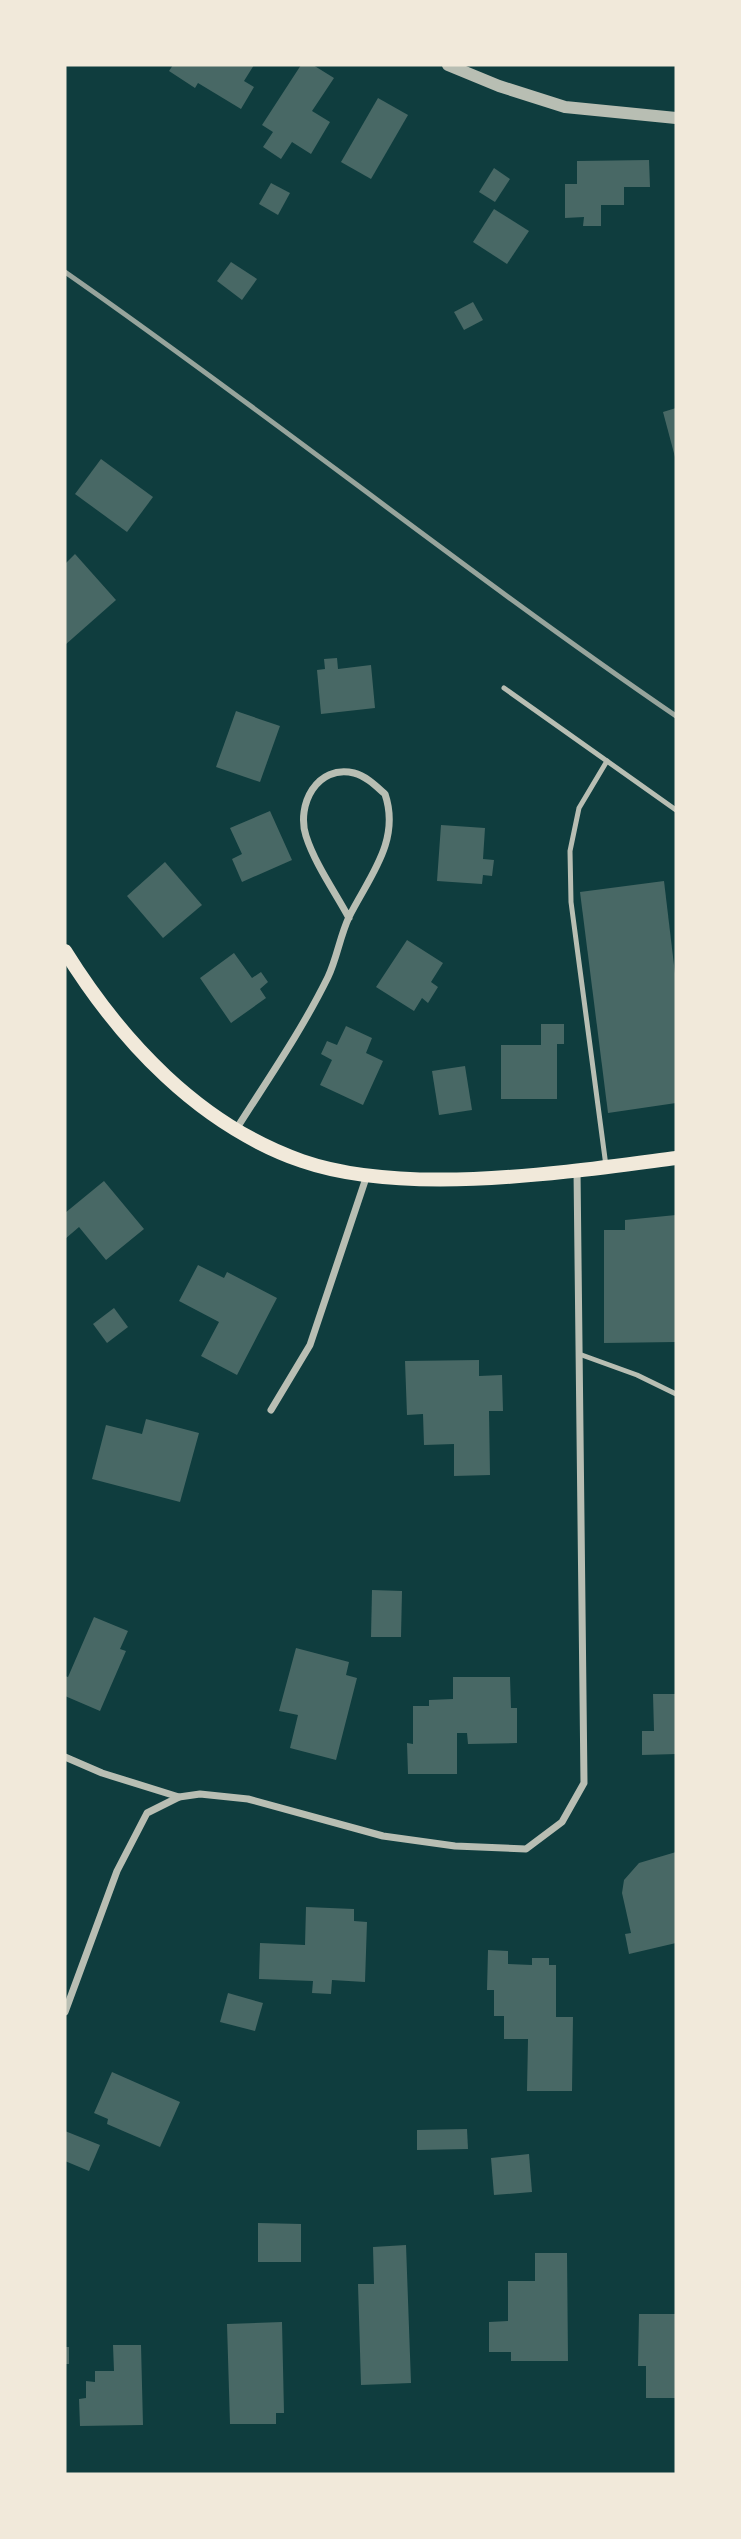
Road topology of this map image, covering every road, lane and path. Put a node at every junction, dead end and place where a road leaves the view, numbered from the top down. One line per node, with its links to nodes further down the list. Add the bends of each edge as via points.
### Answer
1 (448, 65): 2 (street, via 565,107)
2 (676, 118)
3 (504, 688): 4 (lane)
4 (607, 761): 5 (lane); 10 (lane, via 579,808 570,851 571,902)
5 (676, 810)
6 (349, 918): 6 (street, via 385,848 390,809 385,794 367,779 337,772 314,785 303,821 306,838); 8 (street, via 329,976)
7 (65, 951): 8 (main road, via 109,1017 166,1078)
8 (237, 1128): 12 (main road, via 304,1161)
9 (676, 1158): 10 (main road)
10 (606, 1166): 11 (main road)
11 (577, 1169): 12 (main road, via 447,1179); 13 (street)
12 (368, 1174): 15 (street, via 310,1345)
13 (579, 1354): 14 (lane); 17 (street, via 584,1783 562,1822 526,1849 455,1846 383,1836 248,1800 200,1794)
14 (676, 1394)
15 (271, 1410)
16 (65, 1757): 17 (street)
17 (179, 1797): 18 (street, via 147,1813 117,1871)
18 (65, 2012)

